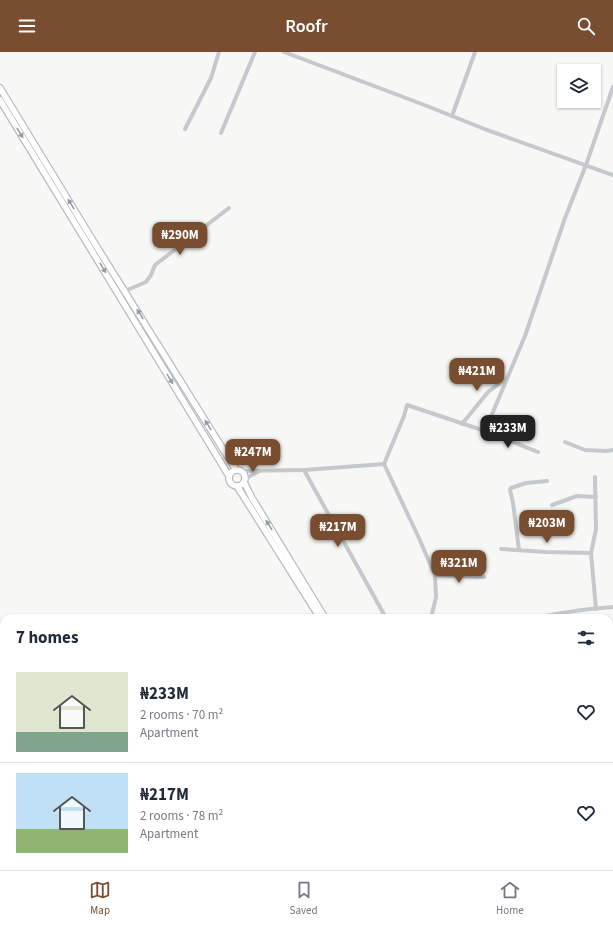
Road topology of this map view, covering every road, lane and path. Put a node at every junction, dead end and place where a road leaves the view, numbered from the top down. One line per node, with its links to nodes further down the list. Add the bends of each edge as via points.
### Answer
1 (219, 52): 9 (street, via 211,78)
2 (254, 52): 10 (street)
3 (284, 52): 8 (street)
4 (475, 52): 8 (street)
5 (613, 87): 11 (street)
6 (0, 88): 14 (street, one-way to 6)
7 (0, 100): 25 (street, one-way to 25)
8 (452, 116): 11 (street)
9 (185, 129)
10 (221, 133)
11 (586, 165): 12 (street); 15 (street)
12 (613, 174)
13 (229, 208): 14 (street, via 155,265 152,275 146,282)
14 (125, 291): 22 (street, one-way to 14)
15 (508, 377): 16 (street, via 488,392); 17 (street)
16 (462, 424): 17 (street); 21 (street, via 407,405)
17 (485, 431): 20 (street)
18 (565, 442): 19 (street, via 585,450)
19 (613, 450)
20 (538, 452)
21 (384, 464): 23 (street); 35 (street)
22 (238, 470): 24 (street); 25 (street, via 231,472); 27 (street, via 244,474)
23 (304, 470): 24 (street); 41 (street)
24 (259, 471): 27 (street)
25 (229, 476): 29 (street, via 231,484)
26 (595, 476): 30 (street)
27 (244, 481): 29 (street); 40 (street, one-way to 27)
28 (547, 481): 33 (street, via 526,483 510,490)
29 (237, 486): 39 (street)
30 (596, 497): 31 (street, via 576,496); 34 (street, via 596,529)
31 (552, 505)
32 (501, 549): 33 (street)
33 (519, 550): 34 (street)
34 (591, 553): 38 (street)
35 (434, 575): 36 (street); 42 (street, via 436,597)
36 (484, 577)
37 (613, 607): 38 (street)
38 (596, 609): 43 (street)
39 (317, 614)
40 (324, 614)
41 (384, 614)
42 (432, 614)
43 (571, 614)

